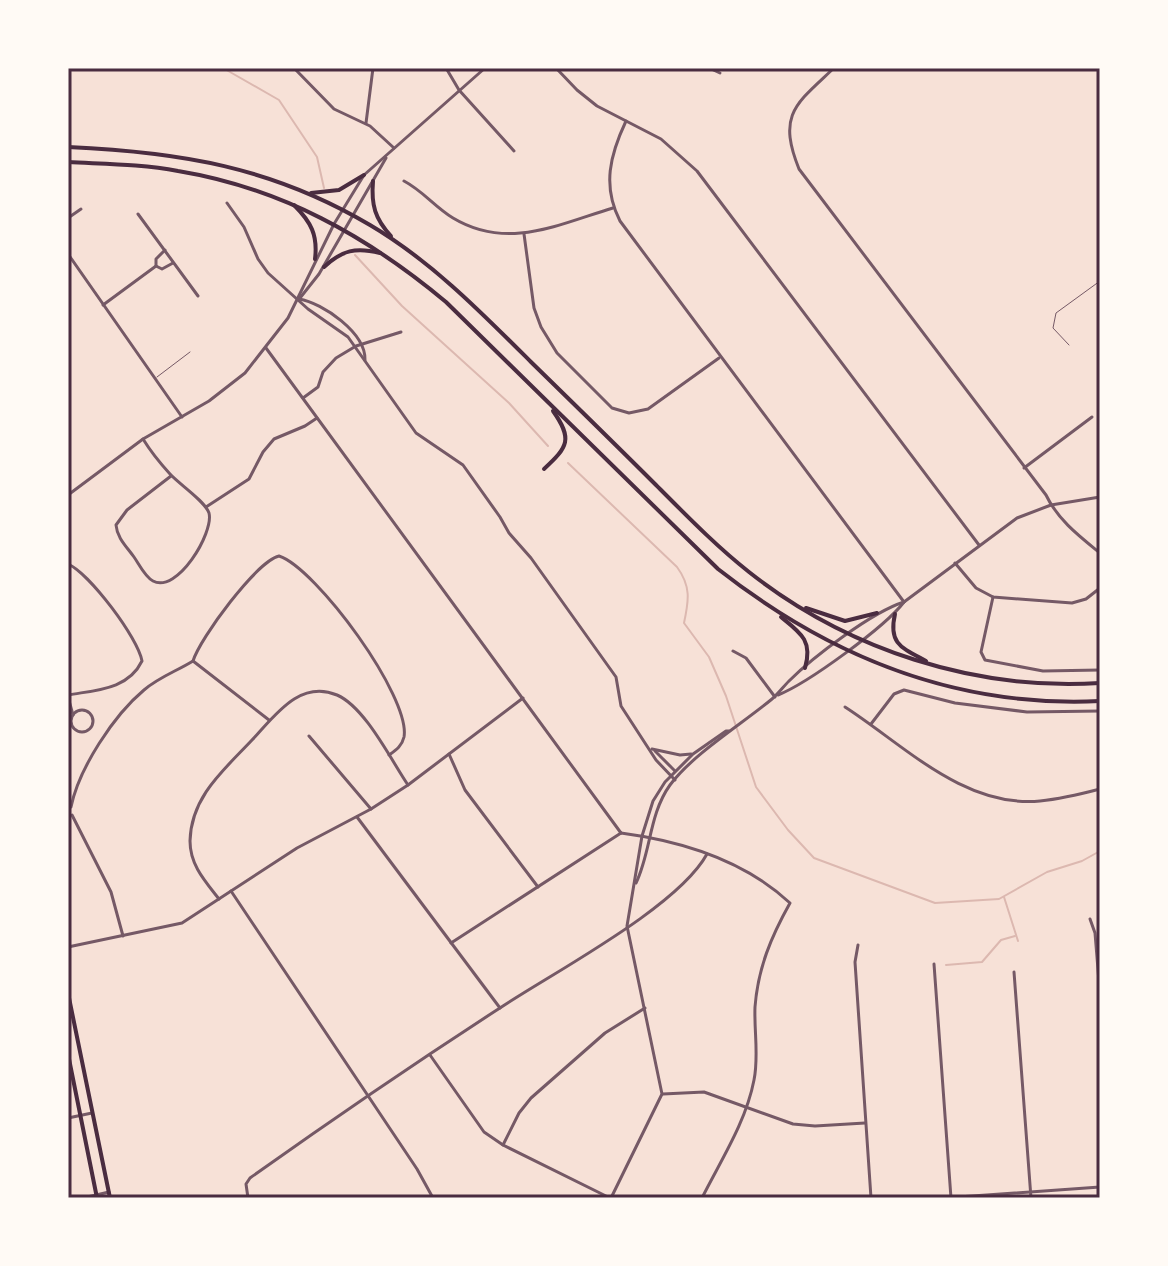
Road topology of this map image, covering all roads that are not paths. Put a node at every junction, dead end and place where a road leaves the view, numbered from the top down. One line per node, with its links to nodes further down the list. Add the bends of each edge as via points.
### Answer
1 (294, 68): 11 (street, via 334,109)
2 (373, 68): 11 (street)
3 (446, 68): 9 (street)
4 (485, 68): 9 (street)
5 (556, 68): 10 (street, via 587,98)
6 (709, 68): 8 (street)
7 (834, 68): 59 (street, via 793,114 788,131 799,169)
8 (720, 73)
9 (459, 90): 13 (street); 14 (street)
10 (626, 121): 23 (street, via 609,168); 66 (street, via 661,139 709,185)
11 (366, 123): 13 (street)
12 (68, 147): 20 (main road, via 213,162)
13 (394, 148): 15 (street)
14 (514, 151)
15 (388, 155): 17 (street); 18 (street)
16 (68, 162): 22 (main road, via 150,166 210,177)
17 (364, 175): 20 (main road, via 339,190); 25 (street)
18 (373, 181): 27 (street); 32 (main road, via 376,218)
19 (404, 181): 31 (street, via 465,225)
20 (307, 193): 25 (main road)
21 (227, 203): 42 (street, via 268,273)
22 (293, 203): 29 (main road); 36 (main road, via 312,226)
23 (613, 208): 31 (street); 50 (street)
24 (81, 209): 28 (street)
25 (342, 210): 27 (main road); 29 (street)
26 (138, 214): 33 (street)
27 (352, 215): 30 (street); 32 (main road)
28 (68, 218)
29 (334, 224): 30 (main road); 36 (street)
30 (344, 229): 35 (main road); 39 (street)
31 (524, 234): 50 (street, via 541,327 557,353 612,408 629,413 648,409)
32 (395, 241): 74 (main road, via 489,319 719,547)
33 (165, 250): 37 (street); 38 (street)
34 (68, 254): 43 (street)
35 (384, 254): 39 (main road, via 354,249 336,255); 54 (main road, via 446,302)
36 (315, 259): 42 (street)
37 (174, 262): 38 (street, via 162,269); 41 (street)
38 (156, 266): 43 (street)
39 (324, 267): 42 (street)
40 (1100, 281): 46 (lane, via 1056,313 1053,328)
41 (198, 296)
42 (298, 299): 45 (street, via 332,314); 47 (street); 48 (street)
43 (103, 305): 52 (street)
44 (401, 332): 45 (street)
45 (362, 344): 47 (street); 51 (street)
46 (1069, 345)
47 (356, 346): 51 (street); 53 (street, via 329,365 318,387)
48 (266, 348): 53 (street); 55 (street, via 222,392)
49 (190, 352): 52 (lane)
50 (720, 358): 73 (street)
51 (365, 360): 98 (street, via 416,433 463,465 616,677 621,706)
52 (155, 378): 55 (street)
53 (303, 398): 57 (street)
54 (545, 399): 60 (main road, via 567,439); 72 (main road, via 696,549)
55 (182, 417): 58 (street)
56 (1092, 417): 59 (street)
57 (317, 418): 65 (street, via 274,439 249,479); 89 (street)
58 (143, 439): 61 (street); 62 (street)
59 (1024, 468): 64 (street)
60 (544, 469)
61 (171, 476): 65 (street); 65 (street, via 116,525 153,581 167,583 179,575 203,543 209,525)
62 (68, 495)
63 (1100, 497): 64 (street)
64 (1051, 505): 66 (street, via 1017,518); 67 (street)
65 (206, 507)
66 (979, 545): 68 (street)
67 (1100, 553)
68 (955, 563): 71 (street, via 976,588); 73 (street)
69 (68, 564): 87 (street, via 108,603 142,661 120,684)
70 (1100, 588): 71 (street, via 1072,603)
71 (993, 597): 85 (street, via 981,652 985,660 1043,671)
72 (760, 601): 79 (main road); 84 (main road, via 806,641)
73 (904, 602): 75 (street); 76 (street)
74 (794, 604): 75 (main road, via 845,621); 77 (main road)
75 (877, 613): 77 (street)
76 (895, 614): 78 (street); 83 (main road, via 896,641)
77 (849, 634): 78 (main road); 79 (street)
78 (861, 639): 81 (street); 83 (main road)
79 (835, 645): 81 (main road); 84 (street)
80 (733, 651): 88 (street, via 746,658)
81 (846, 651): 88 (street); 90 (main road, via 969,691)
82 (193, 661): 94 (street); 101 (street, via 206,634 265,563 286,558 316,583 386,676 405,732); 107 (street, via 133,700 81,776)
83 (935, 666): 86 (main road, via 1002,679)
84 (805, 668): 88 (street)
85 (1100, 670)
86 (1100, 683)
87 (68, 696): 93 (street)
88 (775, 697): 96 (street)
89 (523, 698): 99 (street); 111 (street)
90 (1100, 701)
91 (845, 707): 95 (street)
92 (1100, 711): 95 (street, via 1027,712 900,690)
93 (73, 715): 93 (street, via 89,712 89,729 76,730)
94 (269, 720): 101 (street, via 299,696 329,693 352,705); 118 (street, via 214,779 192,823 193,860)
95 (871, 724): 106 (street, via 941,775 990,794 1040,801)
96 (730, 731): 100 (street); 104 (street)
97 (309, 736): 108 (street)
98 (652, 749): 100 (street); 102 (street); 103 (street)
99 (449, 754): 105 (street); 116 (street, via 465,790)
100 (693, 754): 102 (street)
101 (389, 755): 105 (street)
102 (675, 771): 103 (street); 104 (street)
103 (671, 775): 104 (street); 112 (street, via 653,801)
104 (677, 778): 113 (street, via 662,798)
105 (408, 785): 108 (street)
106 (1100, 789)
107 (71, 807): 109 (lane)
108 (371, 809): 110 (street)
109 (70, 815): 121 (street, via 111,892)
110 (357, 817): 117 (street); 122 (street)
111 (621, 833): 112 (street); 116 (street)
112 (642, 836): 113 (street); 115 (street)
113 (649, 838): 114 (street); 115 (street)
114 (707, 854): 120 (street, via 687,881); 135 (street, via 749,873 790,903 761,965 756,1067)
115 (634, 886): 120 (street)
116 (538, 888): 122 (street)
117 (231, 891): 118 (street); 134 (street)
118 (219, 899): 121 (street, via 182,923)
119 (1090, 919): 128 (street)
120 (627, 926): 129 (street); 130 (street)
121 (123, 936): 124 (street)
122 (451, 943): 130 (street)
123 (858, 945): 139 (street)
124 (68, 947)
125 (934, 964): 152 (street)
126 (1014, 972): 142 (street)
127 (68, 993): 136 (main road)
128 (1100, 994)
129 (645, 1007): 133 (street); 140 (street, via 605,1033 531,1098)
130 (500, 1008): 132 (street)
131 (68, 1054): 137 (main road)
132 (430, 1055): 134 (street); 140 (street, via 480,1128)
133 (662, 1094): 135 (street, via 704,1092); 148 (street)
134 (369, 1097): 146 (street, via 254,1175 246,1184); 147 (street)
135 (747, 1107): 139 (street, via 793,1124); 149 (street)
136 (93, 1113): 137 (street); 143 (main road)
137 (80, 1115): 138 (street); 144 (main road)
138 (68, 1118)
139 (865, 1123): 150 (street)
140 (503, 1145): 148 (street)
141 (1100, 1187): 142 (street)
142 (1031, 1192): 152 (street); 153 (street)
143 (110, 1195): 144 (street)
144 (97, 1196): 145 (street)
145 (83, 1198)
146 (248, 1198)
147 (433, 1198)
148 (611, 1198)
149 (702, 1198)
150 (871, 1198)
151 (944, 1198): 152 (street)
152 (951, 1198)
153 (1031, 1198)

